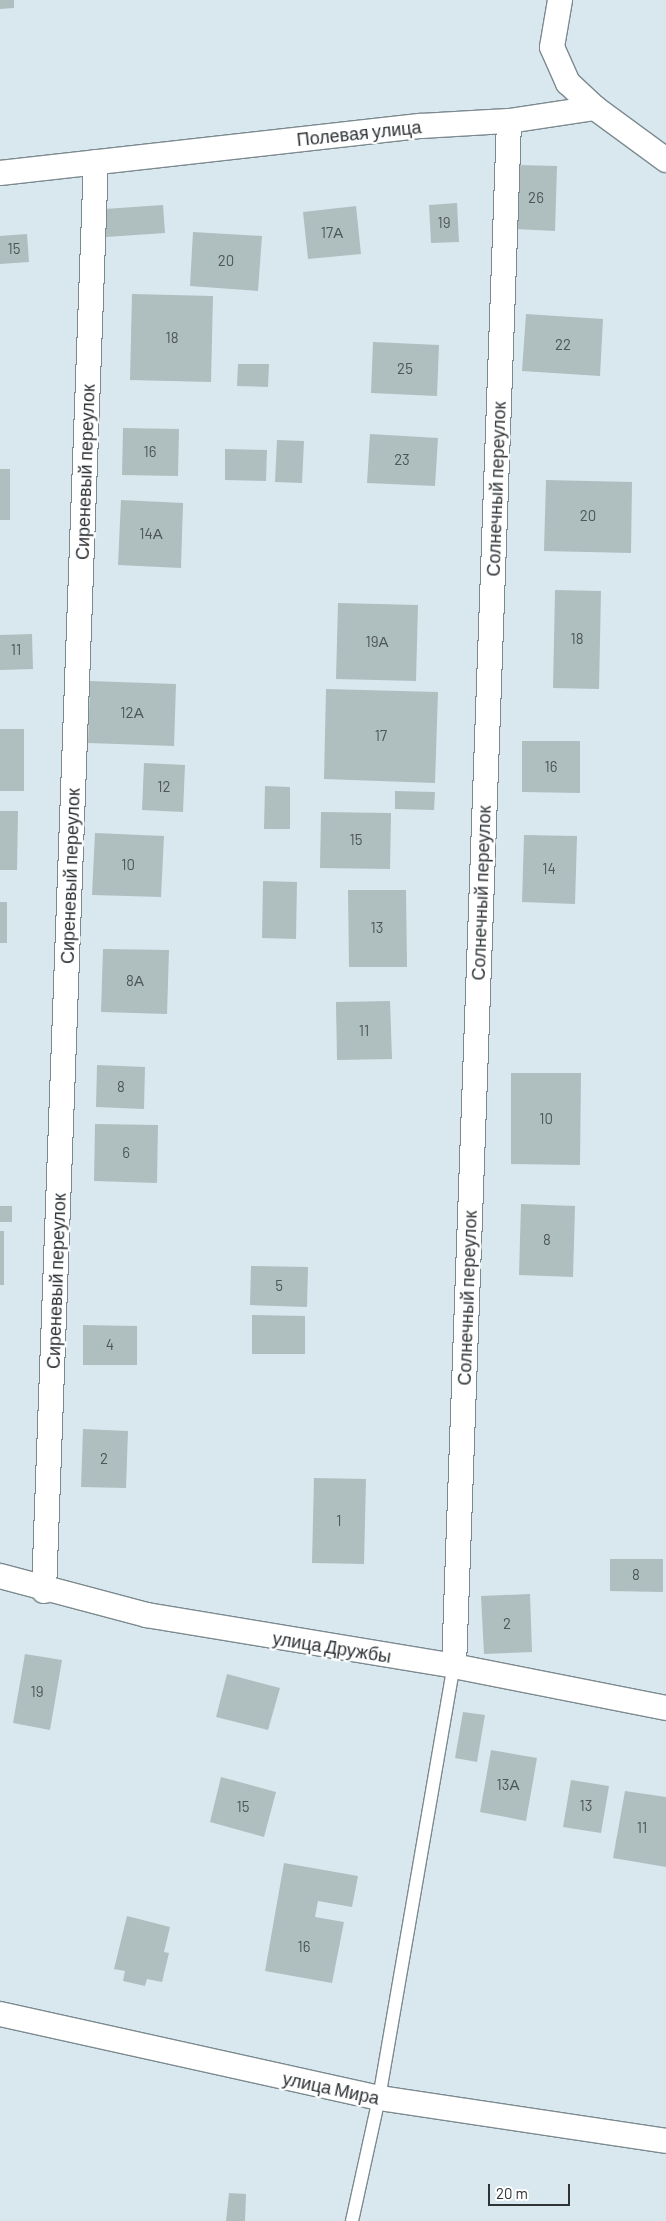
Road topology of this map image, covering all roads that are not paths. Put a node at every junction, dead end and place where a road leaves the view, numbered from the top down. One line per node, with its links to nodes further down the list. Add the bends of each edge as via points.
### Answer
1 (560, 0): 2 (street, via 552,47 568,83)
2 (595, 108): 3 (street, Полевая улица); 4 (street)
3 (509, 121): 5 (street, Полевая улица, via 421,126); 9 (street, Солнечный переулок)
4 (666, 160)
5 (96, 162): 6 (street, Полевая улица); 8 (street, Сиреневый переулок)
6 (0, 172)
7 (0, 1576): 8 (street, улица Дружбы)
8 (44, 1591): 9 (street, улица Дружбы, via 147,1616)
9 (454, 1666): 10 (street, улица Дружбы); 12 (lane)
10 (666, 1708)
11 (0, 2014): 12 (street, улица Мира)
12 (379, 2098): 13 (street, улица Мира); 14 (lane)
13 (666, 2141)
14 (352, 2221)

